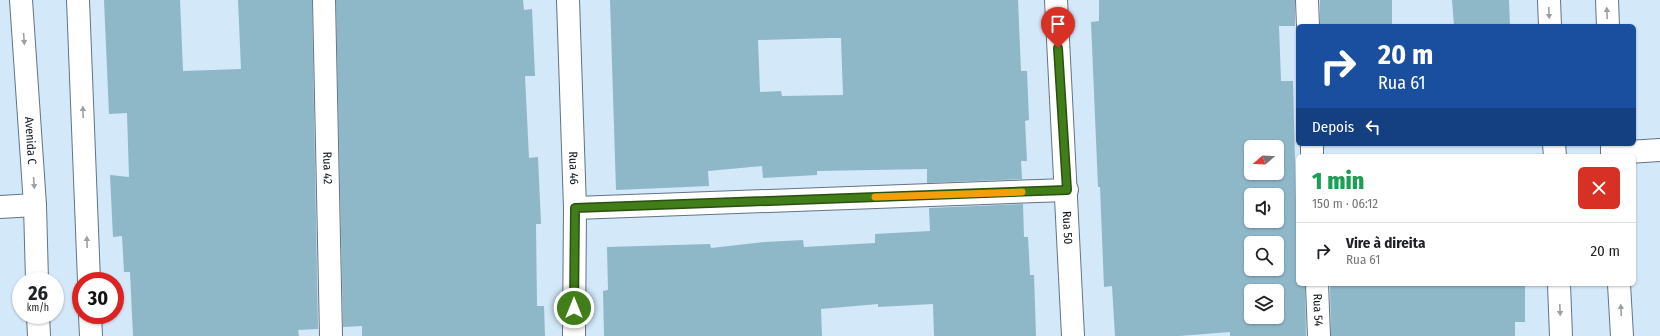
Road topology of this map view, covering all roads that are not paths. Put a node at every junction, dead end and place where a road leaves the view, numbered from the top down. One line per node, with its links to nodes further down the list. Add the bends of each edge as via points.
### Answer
1 (21, 0): 15 (street, Avenida C, one-way to 15)
2 (78, 0): 19 (street, one-way to 2)
3 (324, 0): 27 (street, Rua 42)
4 (568, 0): 17 (street, Rua 46)
5 (1056, 0): 14 (street, Rua 50)
6 (1307, 0): 9 (street)
7 (1549, 0): 10 (street, one-way to 10)
8 (1607, 0): 11 (street, one-way to 8)
9 (1308, 24)
10 (1550, 24)
11 (1608, 24)
12 (1660, 150): 13 (street)
13 (1612, 151)
14 (1067, 190): 17 (street); 29 (street, Rua 50)
15 (35, 205): 16 (street); 18 (street, Avenida C)
16 (0, 207)
17 (575, 208): 28 (street, Rua 46)
18 (38, 272)
19 (89, 272)
20 (1317, 286): 30 (street, Rua 54)
21 (1559, 286): 31 (street, one-way to 31)
22 (1619, 286): 32 (street, one-way to 22)
23 (38, 324): 25 (street)
24 (90, 324): 26 (street)
25 (39, 336)
26 (91, 336)
27 (331, 336)
28 (574, 336)
29 (1073, 336)
30 (1319, 336)
31 (1561, 336)
32 (1622, 336)

